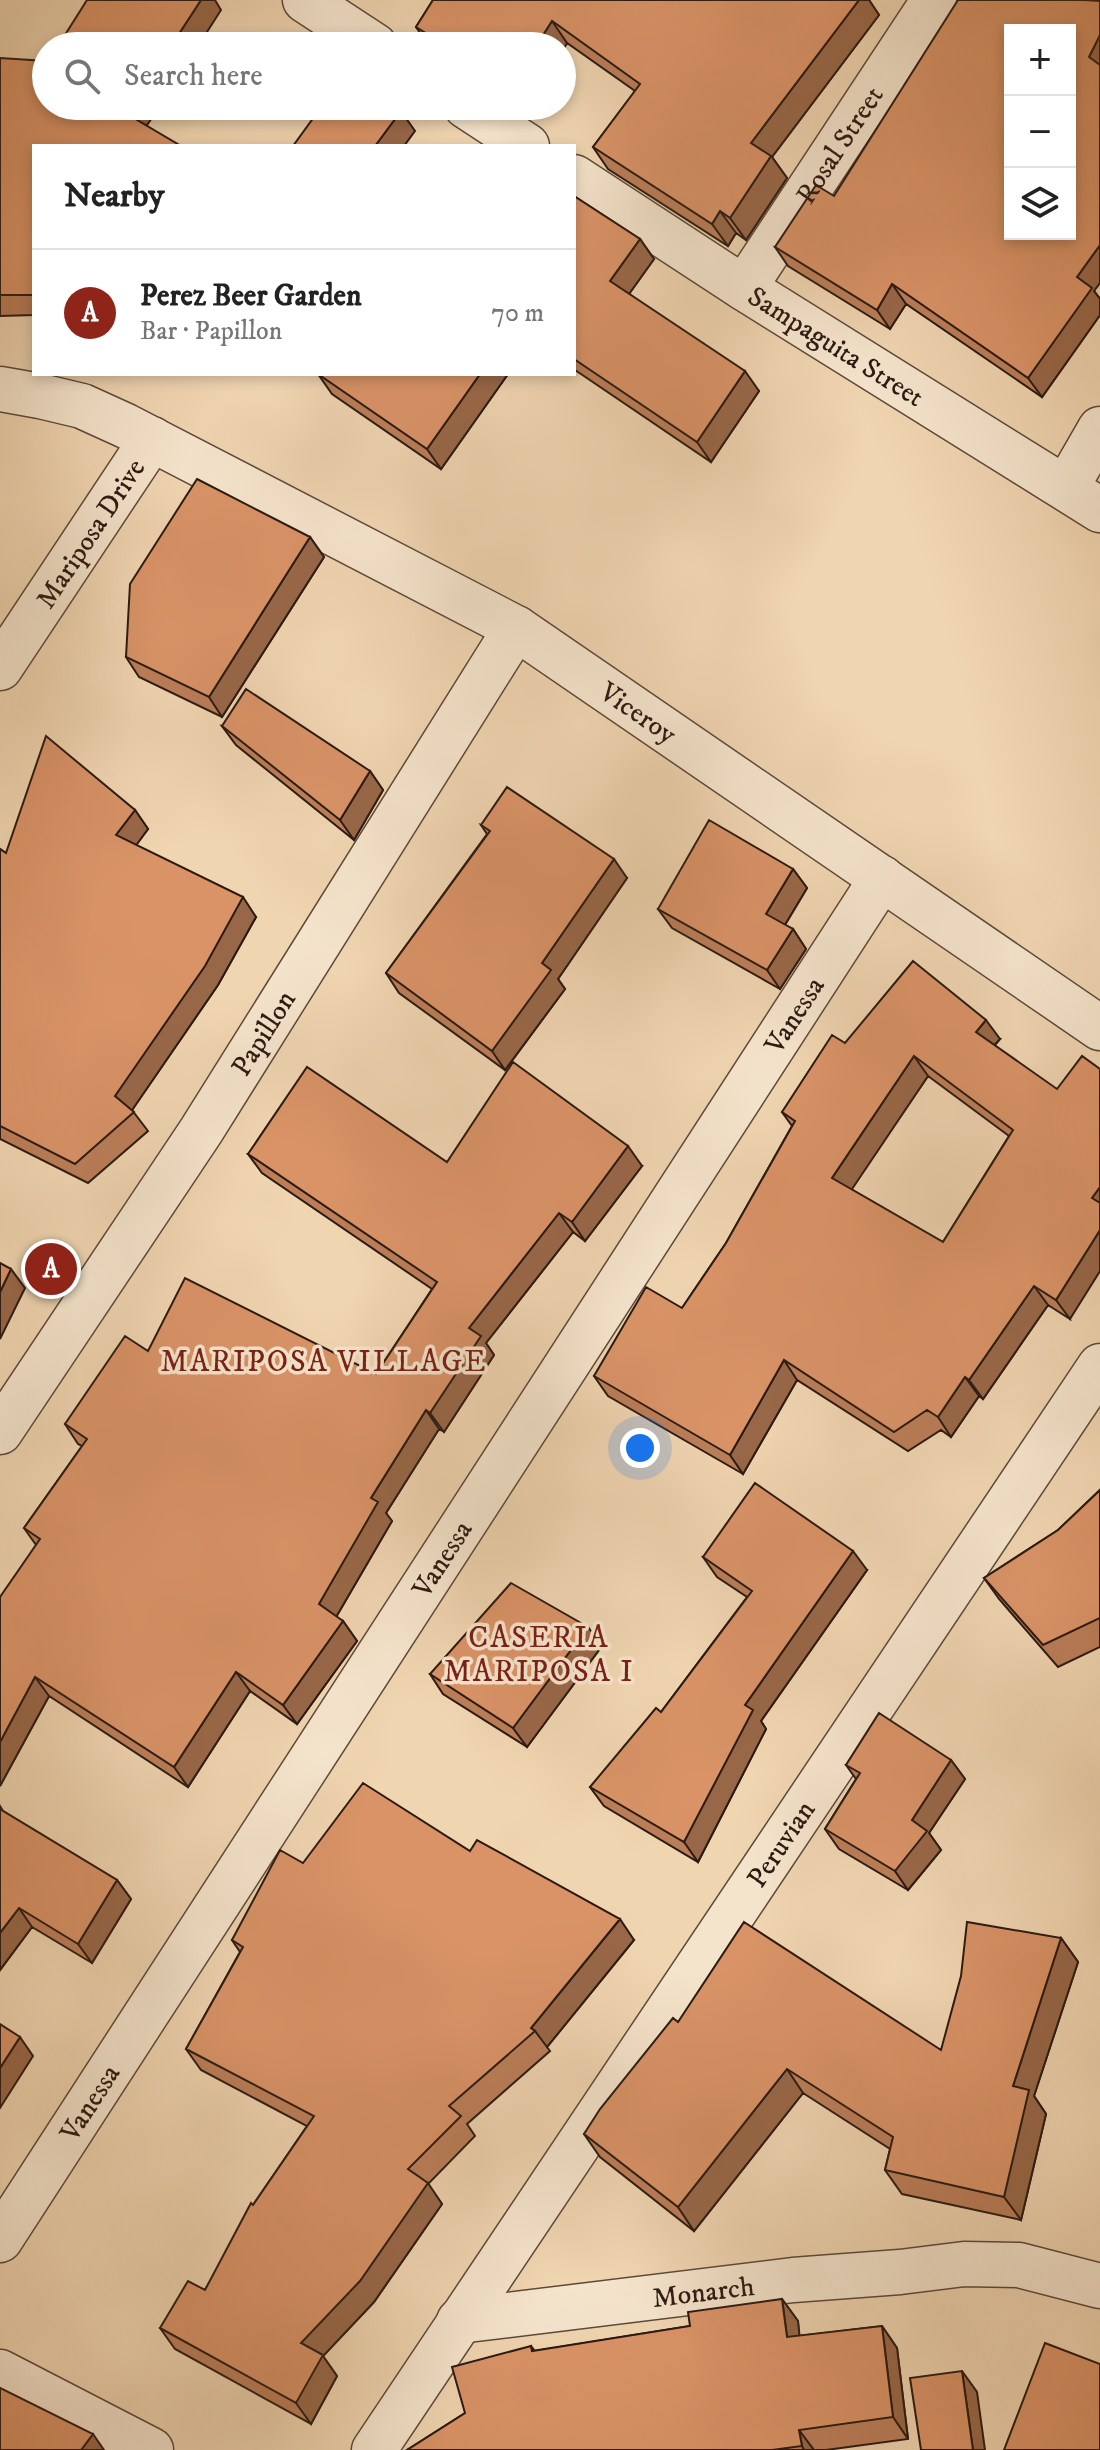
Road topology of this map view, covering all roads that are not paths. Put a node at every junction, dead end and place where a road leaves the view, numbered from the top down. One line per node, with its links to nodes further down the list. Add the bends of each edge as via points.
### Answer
1 (305, 0): 3 (street)
2 (934, 0): 7 (street, Rosal Street)
3 (354, 32)
4 (487, 120): 5 (street)
5 (524, 144)
6 (576, 178): 7 (street, Sampaguita Street)
7 (744, 288): 11 (street, Sampaguita Street)
8 (0, 389): 10 (street, Viceroy, via 82,406)
9 (1100, 429): 11 (street)
10 (152, 439): 12 (street, Viceroy); 13 (street, Mariposa Drive)
11 (1083, 499)
12 (516, 628): 14 (street, Viceroy); 17 (street, Papillon, via 201,1131)
13 (0, 668)
14 (882, 878): 15 (street, Viceroy); 18 (street, Vanessa)
15 (1100, 1028)
16 (1100, 1366): 20 (street, Peruvian)
17 (0, 1432)
18 (0, 2240)
19 (1100, 2286): 20 (street, Monarch, via 1019,2265 964,2264)
20 (459, 2321): 23 (street)
21 (0, 2372): 22 (street)
22 (151, 2450)
23 (374, 2450)

